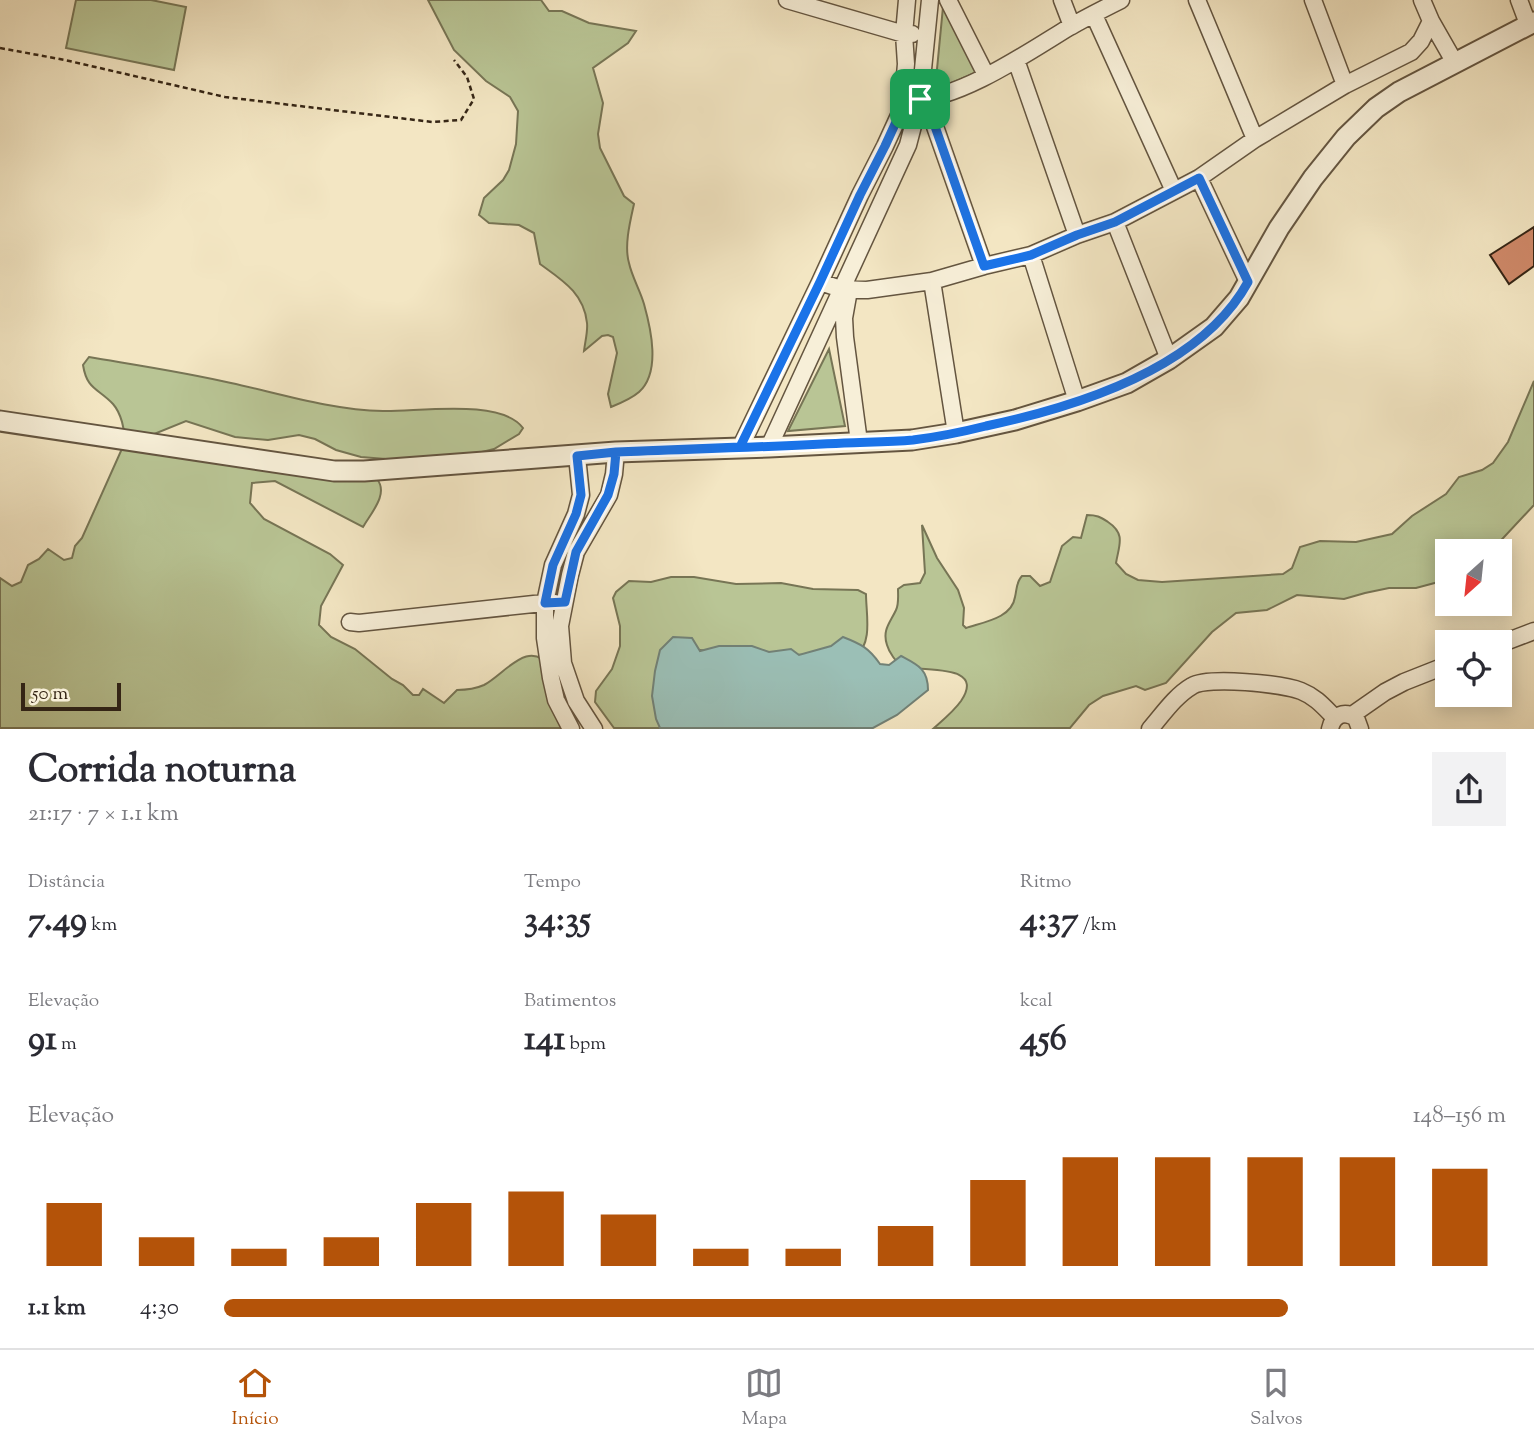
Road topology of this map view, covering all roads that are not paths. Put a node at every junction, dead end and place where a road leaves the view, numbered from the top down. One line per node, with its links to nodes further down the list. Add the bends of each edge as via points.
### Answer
1 (787, 0): 16 (street)
2 (907, 0): 16 (street)
3 (930, 0): 15 (street)
4 (948, 0): 19 (street)
5 (1062, 0): 14 (street)
6 (1121, 0): 11 (street)
7 (1197, 0): 22 (street)
8 (1313, 0): 20 (street)
9 (1422, 0): 12 (street)
10 (1520, 0): 13 (street)
11 (1094, 15): 14 (street); 24 (street)
12 (1431, 21): 18 (street); 20 (street, via 1411,52)
13 (1531, 23): 18 (street)
14 (1072, 26): 17 (street)
15 (925, 33): 16 (street); 21 (street)
16 (904, 34): 21 (street)
17 (1016, 60): 19 (street); 26 (street)
18 (1455, 63): 31 (street, via 1399,92 1346,137 1279,228)
19 (986, 75): 21 (street)
20 (1345, 85): 22 (street)
21 (910, 105): 28 (street, via 932,118); 30 (street, via 860,195); 32 (street, via 908,145)
22 (1255, 139): 23 (street)
23 (1199, 178): 24 (street); 31 (street)
24 (1174, 191): 25 (street)
25 (1115, 222): 26 (street); 33 (street)
26 (1077, 235): 27 (street)
27 (1031, 255): 28 (street); 34 (street)
28 (984, 266): 29 (street)
29 (932, 281): 32 (street); 36 (street)
30 (820, 282): 32 (street); 38 (street)
31 (1248, 282): 33 (street, via 1214,327)
32 (845, 289): 37 (street, via 845,337); 39 (street)
33 (1169, 359): 34 (street, via 1128,383)
34 (1077, 401): 36 (street)
35 (0, 421): 41 (street, via 334,471)
36 (956, 433): 37 (street)
37 (859, 442): 39 (street)
38 (740, 447): 39 (street); 40 (street)
39 (769, 447)
40 (616, 452): 41 (street); 42 (street, via 608,495 576,552)
41 (577, 456): 43 (street, via 581,495 553,565)
42 (565, 602): 43 (street); 51 (street, via 563,663 576,701)
43 (545, 603): 44 (street); 50 (street, via 551,678 556,700)
44 (350, 622)
45 (1534, 631): 46 (street)
46 (1512, 639)
47 (1435, 670): 48 (street, via 1385,692)
48 (1356, 722): 49 (street, via 1342,714)
49 (1332, 723): 52 (street, via 1318,699 1300,690 1221,681 1195,683)
50 (572, 729)
51 (594, 729)
52 (1150, 729)

